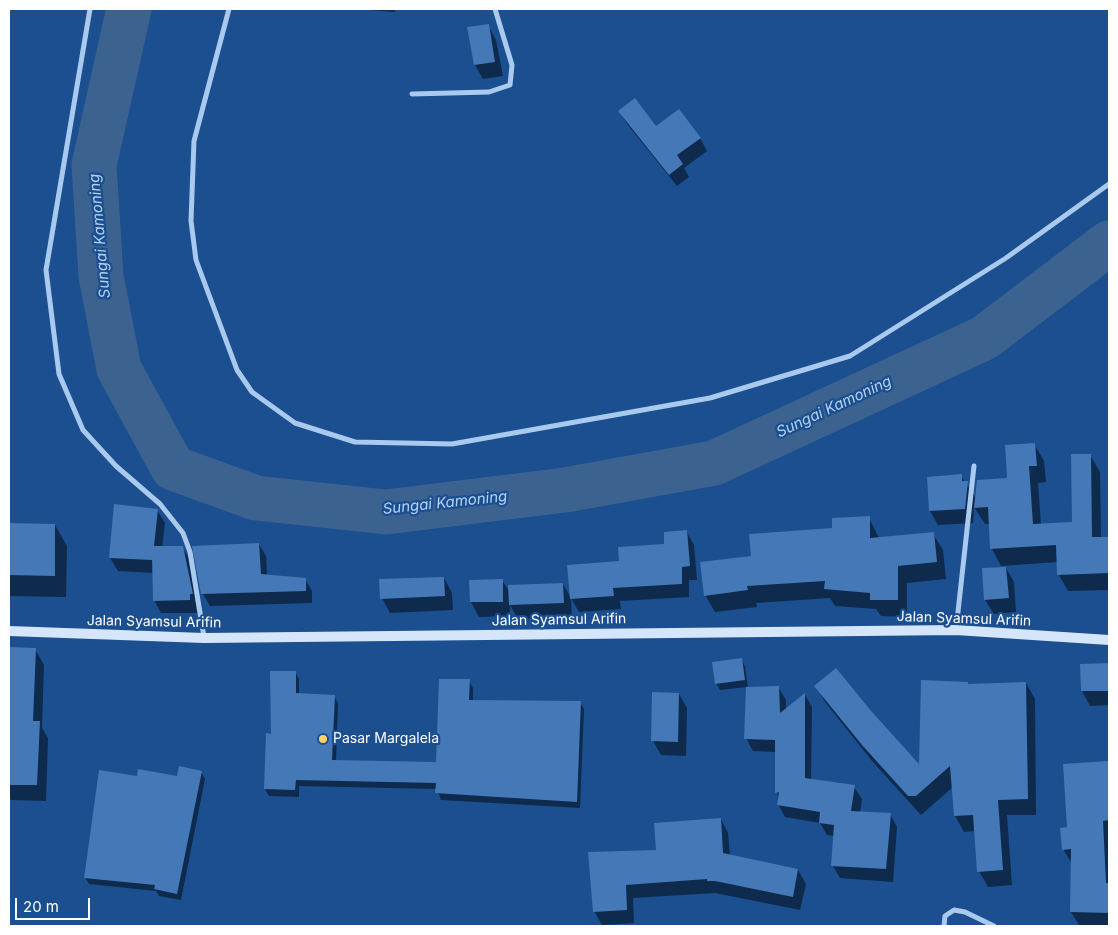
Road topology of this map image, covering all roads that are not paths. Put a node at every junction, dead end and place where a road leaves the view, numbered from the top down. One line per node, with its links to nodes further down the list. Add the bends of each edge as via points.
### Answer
1 (90, 9): 9 (street, via 46,270 59,374 83,430 116,466 160,504 183,533 190,552)
2 (229, 9): 5 (street, via 194,140 192,221 196,260 237,370 252,392 295,423 355,442 452,444 710,398 850,356 1006,258)
3 (495, 9): 4 (street, via 512,65 510,85 489,92)
4 (412, 94)
5 (1109, 184)
6 (974, 466): 7 (street)
7 (956, 630): 9 (main road, Jalan Syamsul Arifin); 10 (main road, Jalan Syamsul Arifin)
8 (9, 631): 9 (main road, Jalan Syamsul Arifin)
9 (204, 638)
10 (1109, 640)
11 (944, 926): 12 (street, via 945,916 954,910)
12 (994, 926)

